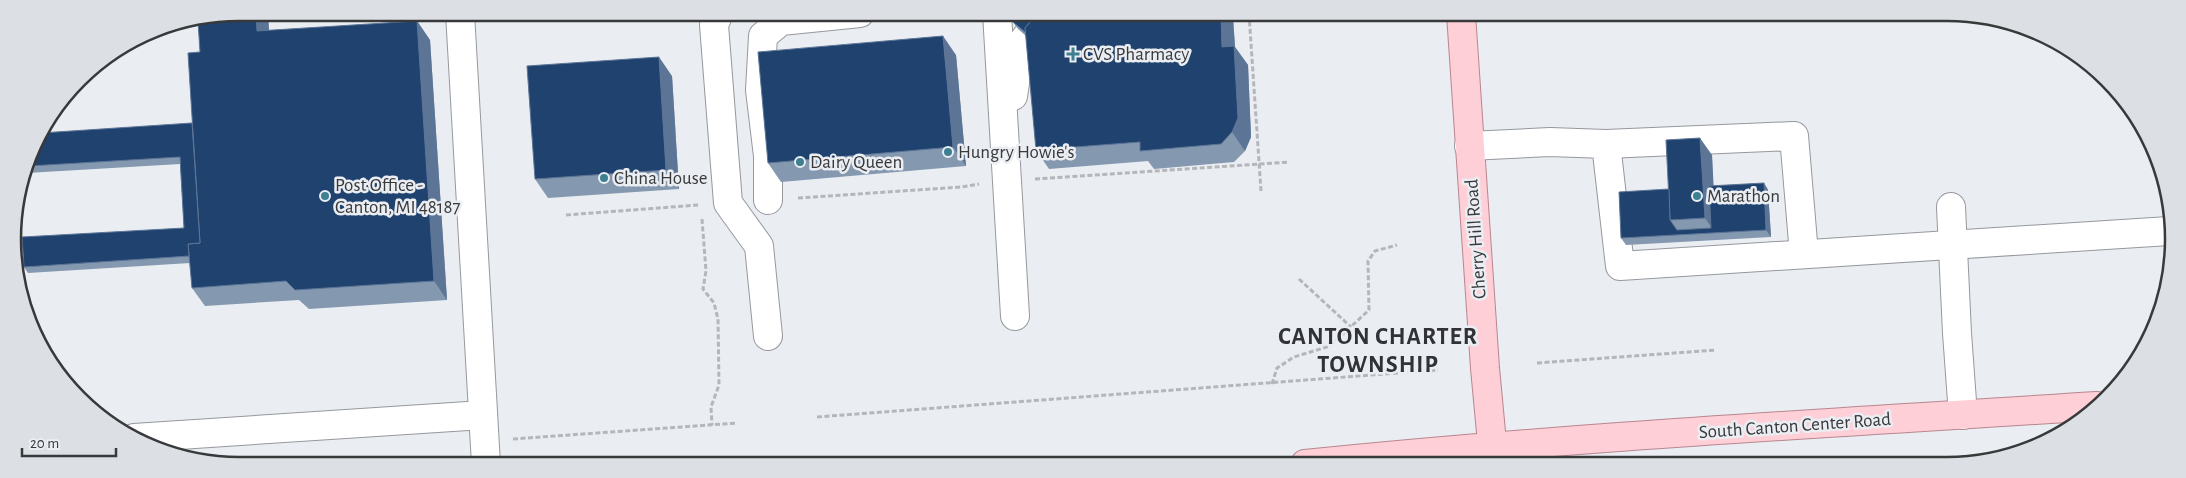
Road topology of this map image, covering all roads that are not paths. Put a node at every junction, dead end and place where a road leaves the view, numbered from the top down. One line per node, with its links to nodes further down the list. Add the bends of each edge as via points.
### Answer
1 (460, 21): 18 (lane)
2 (716, 21): 16 (lane, via 728,203 759,246)
3 (781, 21): 10 (lane, via 763,36 760,90 768,156)
4 (997, 21): 8 (lane)
5 (1038, 21): 8 (lane, via 1021,44)
6 (1461, 21): 9 (main road, Cherry Hill Road)
7 (1606, 144): 9 (lane, via 1550,142); 14 (lane, via 1794,136); 14 (lane, via 1620,266)
8 (1004, 145): 15 (lane)
9 (1469, 146): 21 (main road, Cherry Hill Road)
10 (768, 200)
11 (1952, 207): 13 (lane)
12 (2164, 231): 13 (lane)
13 (1953, 245): 14 (lane); 19 (lane)
14 (1804, 254)
15 (1015, 316)
16 (768, 336)
17 (2086, 407): 19 (main road, South Canton Center Road)
18 (483, 415): 20 (lane); 22 (lane)
19 (1963, 415): 21 (main road, South Canton Center Road)
20 (149, 437)
21 (1493, 455): 23 (main road, South Canton Center Road)
22 (486, 457)
23 (1451, 457)

